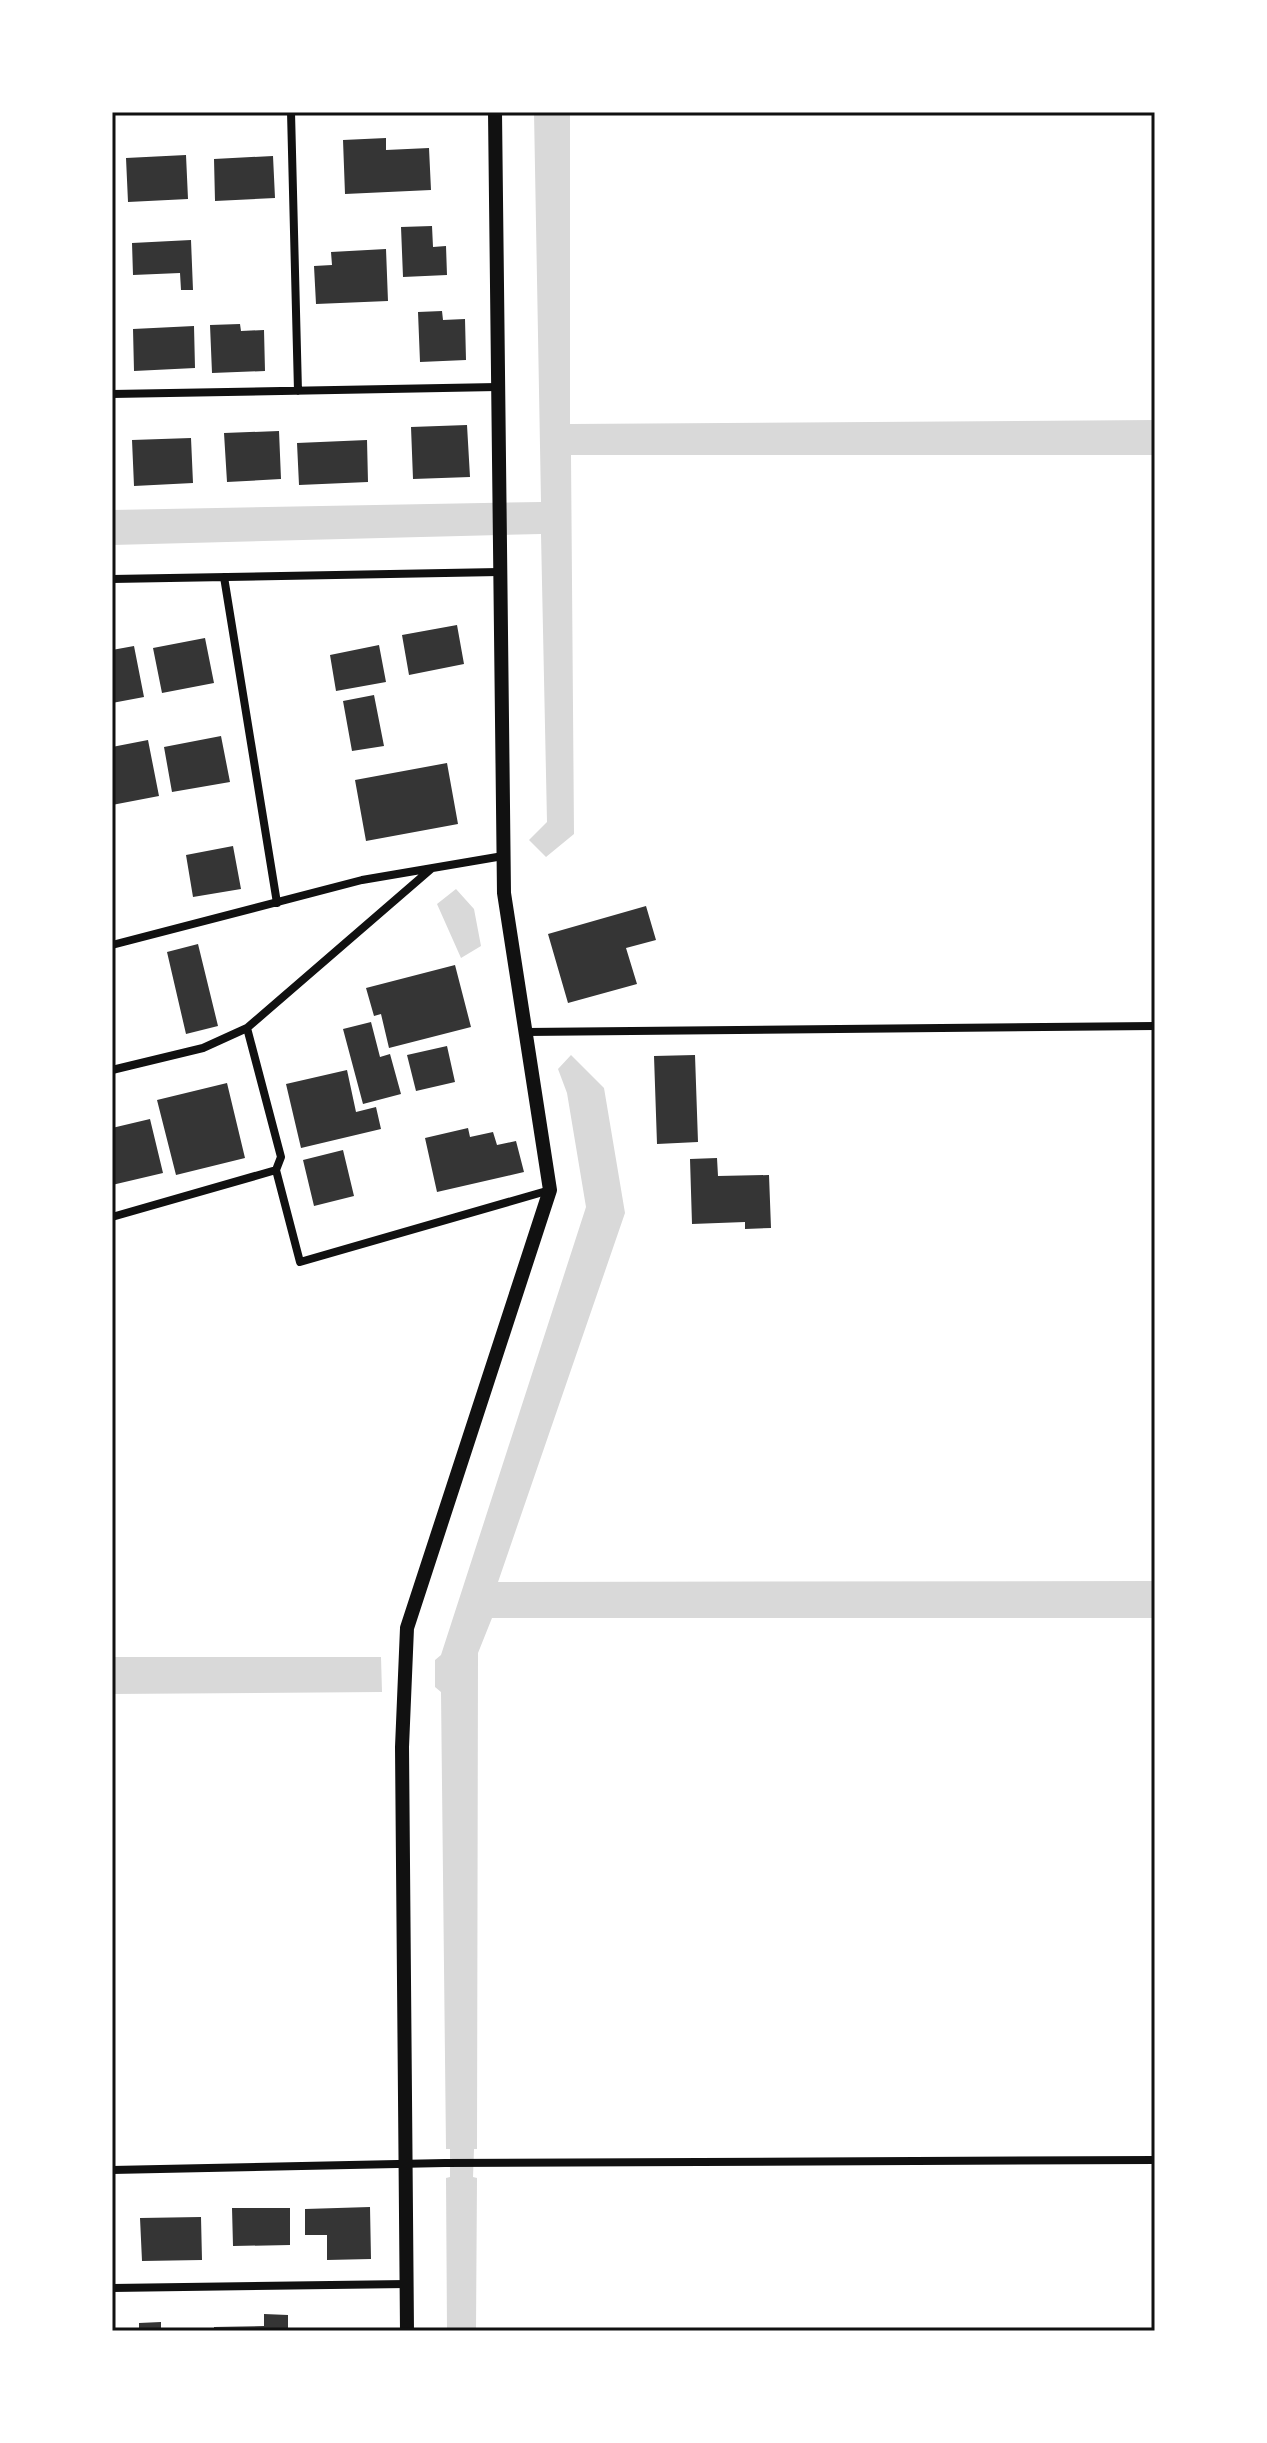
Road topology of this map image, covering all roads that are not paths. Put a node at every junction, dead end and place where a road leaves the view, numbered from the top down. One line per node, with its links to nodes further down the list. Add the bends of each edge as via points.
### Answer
1 (291, 112): 4 (street)
2 (495, 112): 3 (street)
3 (497, 387): 4 (street); 6 (street)
4 (298, 391): 5 (street)
5 (112, 394)
6 (499, 572): 7 (street); 9 (street)
7 (224, 577): 8 (street); 11 (street)
8 (112, 579)
9 (503, 856): 10 (street); 15 (street)
10 (431, 868): 11 (street); 14 (street)
11 (277, 903): 12 (street)
12 (112, 945)
13 (1155, 1026): 15 (street)
14 (247, 1028): 16 (street, via 203,1048); 17 (street, via 281,1157)
15 (526, 1032): 18 (street)
16 (112, 1070)
17 (276, 1170): 18 (street, via 300,1262); 19 (street)
18 (550, 1190): 21 (street, via 407,1628 402,1747)
19 (112, 1217)
20 (1155, 2160): 21 (street)
21 (406, 2165): 22 (street); 23 (street)
22 (112, 2170)
23 (407, 2284): 24 (street); 25 (street)
24 (112, 2288)
25 (407, 2331)

